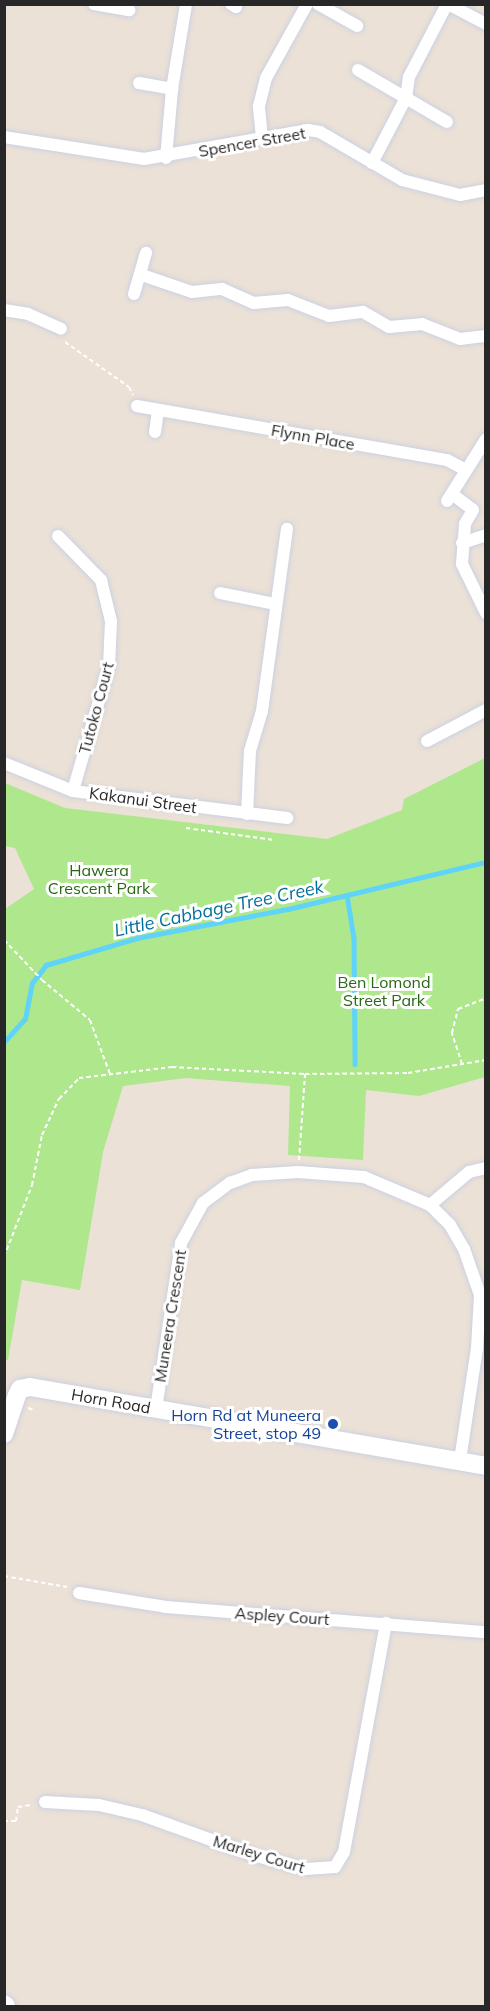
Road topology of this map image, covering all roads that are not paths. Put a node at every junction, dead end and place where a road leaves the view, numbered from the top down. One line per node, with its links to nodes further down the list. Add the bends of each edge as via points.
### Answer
1 (94, 4): 6 (street)
2 (186, 4): 11 (street)
3 (307, 4): 15 (street, via 266,78 259,106)
4 (318, 4): 8 (street)
5 (448, 4): 7 (street); 12 (street, via 409,77)
6 (129, 10)
7 (486, 24)
8 (357, 26)
9 (358, 70): 12 (street)
10 (139, 83): 11 (street)
11 (172, 89): 16 (street)
12 (406, 98): 13 (street); 17 (street)
13 (447, 122)
14 (4, 136): 16 (street, Spencer Street, via 144,159)
15 (262, 137): 16 (street, Spencer Street); 17 (street, Spencer Street, via 308,129)
16 (166, 158)
17 (372, 162): 18 (street, Spencer Street, via 402,180 460,195)
18 (486, 190)
19 (146, 253): 20 (street)
20 (142, 275): 21 (street); 24 (street, via 192,292 222,289 254,303 288,300 328,316 363,312 389,327 422,324 460,339)
21 (134, 294)
22 (4, 310): 23 (street, via 28,314)
23 (61, 329)
24 (486, 336)
25 (137, 406): 26 (street, Flynn Place)
26 (158, 410): 27 (street); 30 (street, Flynn Place, via 447,460)
27 (155, 432)
28 (486, 439): 29 (street)
29 (481, 456): 30 (street)
30 (466, 470): 34 (street, via 449,497 473,510)
31 (287, 529): 36 (street)
32 (486, 535): 34 (street)
33 (57, 536): 41 (street, Tutoko Court, via 101,580 111,621 109,666)
34 (462, 543): 37 (street, via 462,564)
35 (220, 593): 36 (street)
36 (275, 604): 42 (street, via 262,711 250,751)
37 (486, 613)
38 (486, 711): 39 (street)
39 (427, 741)
40 (4, 763): 41 (street, Kakanui Street)
41 (73, 791): 42 (street, Kakanui Street)
42 (248, 814): 43 (street, Kakanui Street)
43 (287, 818)
44 (486, 1167): 45 (street, via 469,1172)
45 (430, 1205): 46 (street, Muneera Crescent, via 450,1225); 47 (street, Muneera Crescent, via 364,1177 298,1172 252,1175 230,1183 202,1203 191,1219 174,1280)
46 (483, 1295): 49 (street, Muneera Crescent)
47 (156, 1409): 48 (street, Horn Road, via 20,1389); 49 (street, Horn Road)
48 (4, 1434)
49 (460, 1461): 50 (street, Horn Road)
50 (486, 1466)
51 (80, 1593): 52 (street, Aspley Court, via 166,1607)
52 (386, 1623): 53 (street, Aspley Court); 54 (street, Marley Court, via 344,1852 335,1867 306,1869 256,1856 142,1815 99,1805)
53 (486, 1632)
54 (45, 1802)

